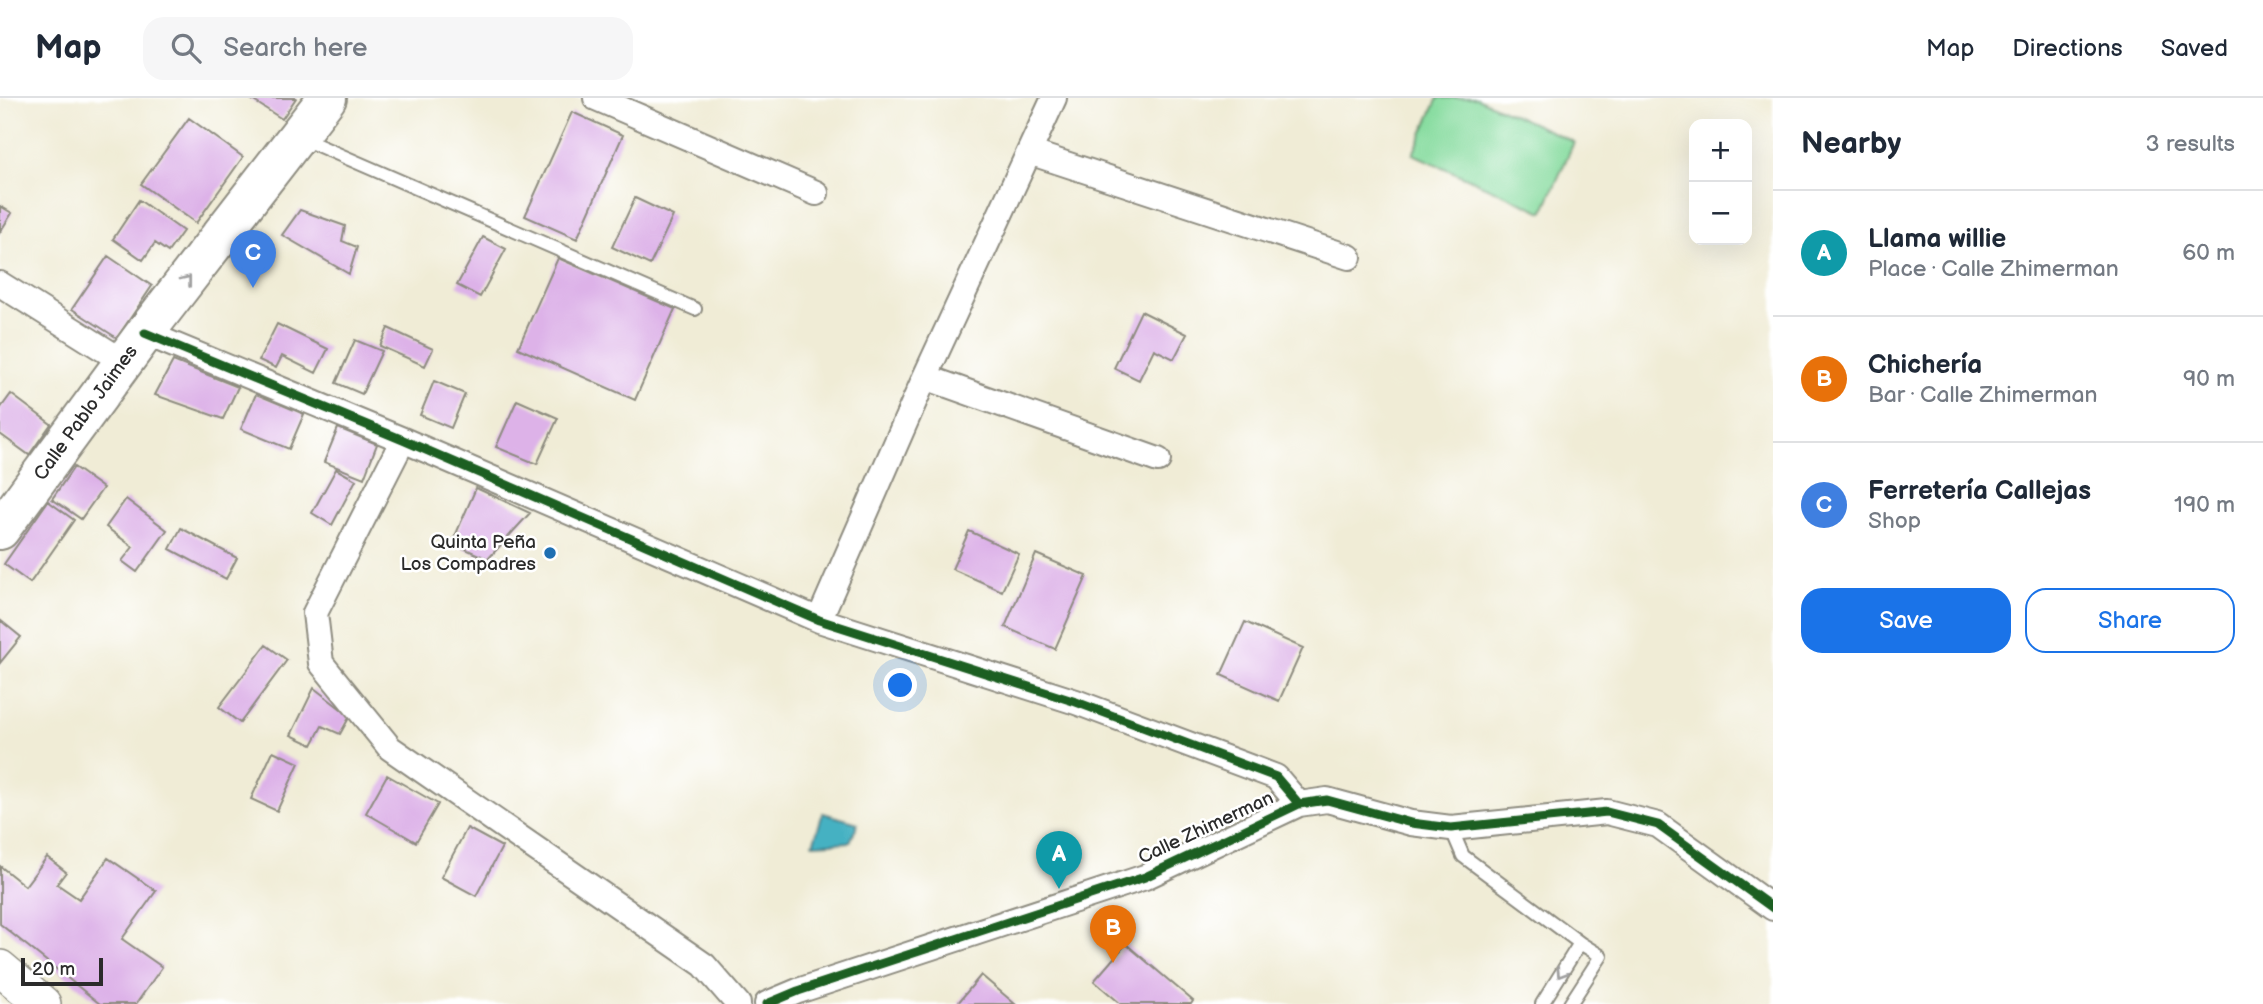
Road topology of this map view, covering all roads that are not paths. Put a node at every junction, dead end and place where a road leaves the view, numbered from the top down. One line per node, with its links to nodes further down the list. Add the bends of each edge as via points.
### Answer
1 (327, 98): 4 (main road, Calle Pablo Jaimes)
2 (596, 98): 6 (street)
3 (1054, 98): 5 (street)
4 (298, 136): 9 (lane); 10 (main road, Calle Pablo Jaimes, one-way to 4)
5 (1029, 152): 7 (street); 11 (street)
6 (816, 194)
7 (1349, 257)
8 (0, 284): 10 (street)
9 (695, 309)
10 (134, 348): 12 (street); 14 (main road, Calle Pablo Jaimes)
11 (925, 377): 13 (street); 15 (street)
12 (403, 440): 15 (street); 22 (street, via 315,613 321,663 390,748 704,965)
13 (1158, 460)
14 (0, 530)
15 (818, 620): 16 (street, via 1076,702 1276,777)
16 (1299, 804): 17 (street, Calle Zhimerman, via 1327,800); 23 (street, Calle Zhimerman, via 1145,877)
17 (1451, 828): 18 (street, Calle Zhimerman, via 1607,812 1658,825); 19 (lane, via 1463,856)
18 (1773, 908)
19 (1580, 943): 24 (lane, one-way to 24); 25 (lane, via 1601,956)
20 (0, 968): 21 (main road)
21 (43, 1004)
22 (738, 1004)
23 (767, 1004)
24 (1542, 1004)
25 (1570, 1004)

